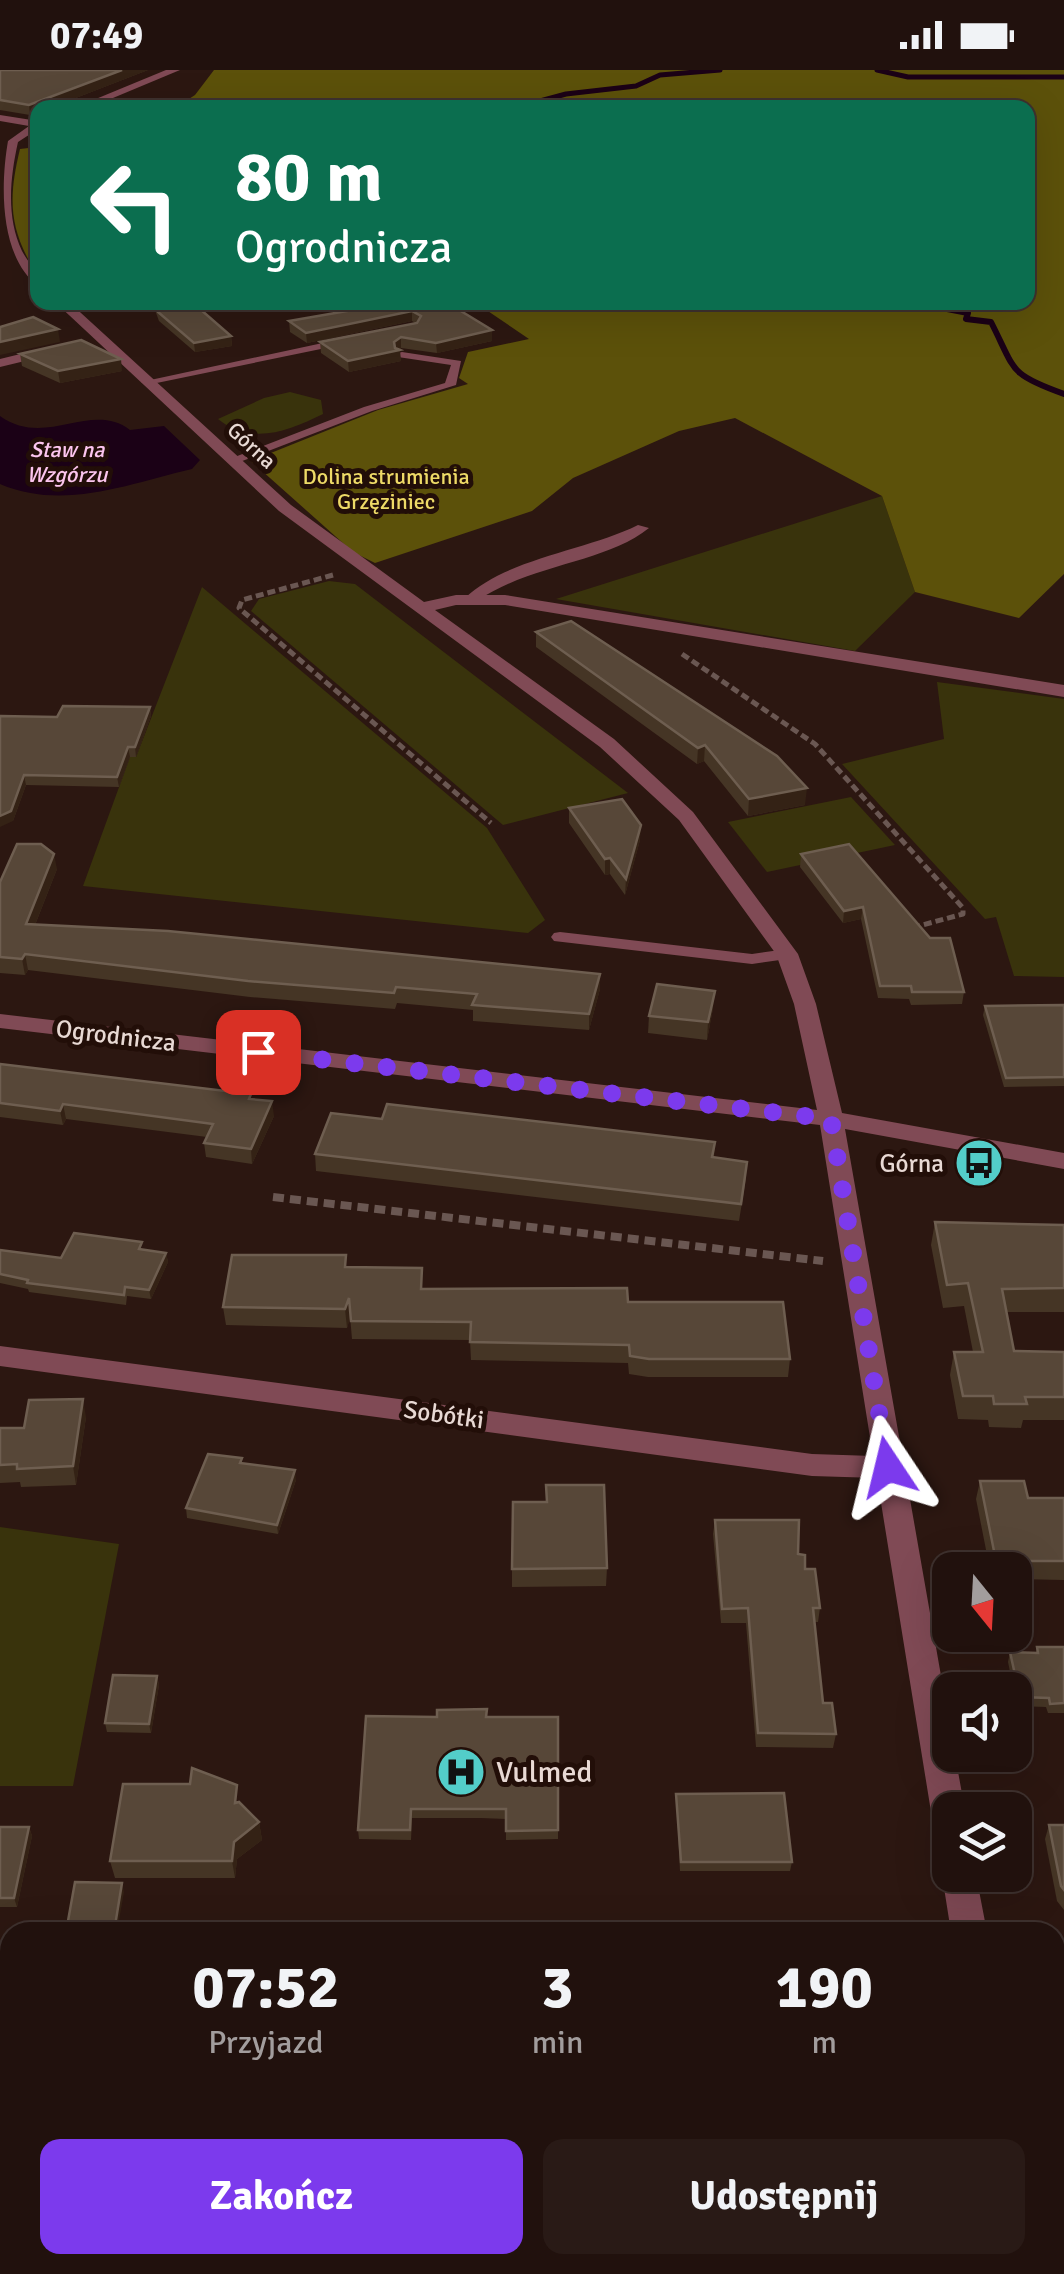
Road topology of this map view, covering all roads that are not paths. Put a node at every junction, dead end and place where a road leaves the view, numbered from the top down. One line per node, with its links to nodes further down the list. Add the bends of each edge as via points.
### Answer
1 (176, 70): 2 (street)
2 (99, 100)
3 (0, 118): 4 (street)
4 (30, 123)
5 (30, 130): 6 (street, via 14,142 2,199 6,235)
6 (30, 273)
7 (69, 310): 9 (street, Górna)
8 (356, 339): 14 (lane)
9 (101, 340): 12 (street); 14 (street, Górna)
10 (436, 348): 13 (lane)
11 (402, 355): 13 (lane)
12 (0, 363)
13 (457, 363): 15 (lane, via 450,385)
14 (147, 382): 15 (street, Górna)
15 (233, 460): 18 (street, Górna, via 285,508)
16 (643, 528): 17 (lane, via 607,547 492,582)
17 (472, 598): 18 (street); 19 (street)
18 (423, 607): 21 (street, Górna, via 660,789)
19 (1064, 691)
20 (560, 938): 21 (lane, via 752,959)
21 (787, 954): 23 (street, Górna)
22 (0, 1021): 23 (street, Ogrodnicza)
23 (831, 1119): 24 (street, Ogrodnicza); 26 (street, Górna)
24 (1064, 1161)
25 (0, 1356): 26 (street, Sobótki, via 812,1465)
26 (888, 1467): 27 (street, Górna)
27 (944, 1792)
28 (962, 1892): 29 (street)
29 (967, 1922)

